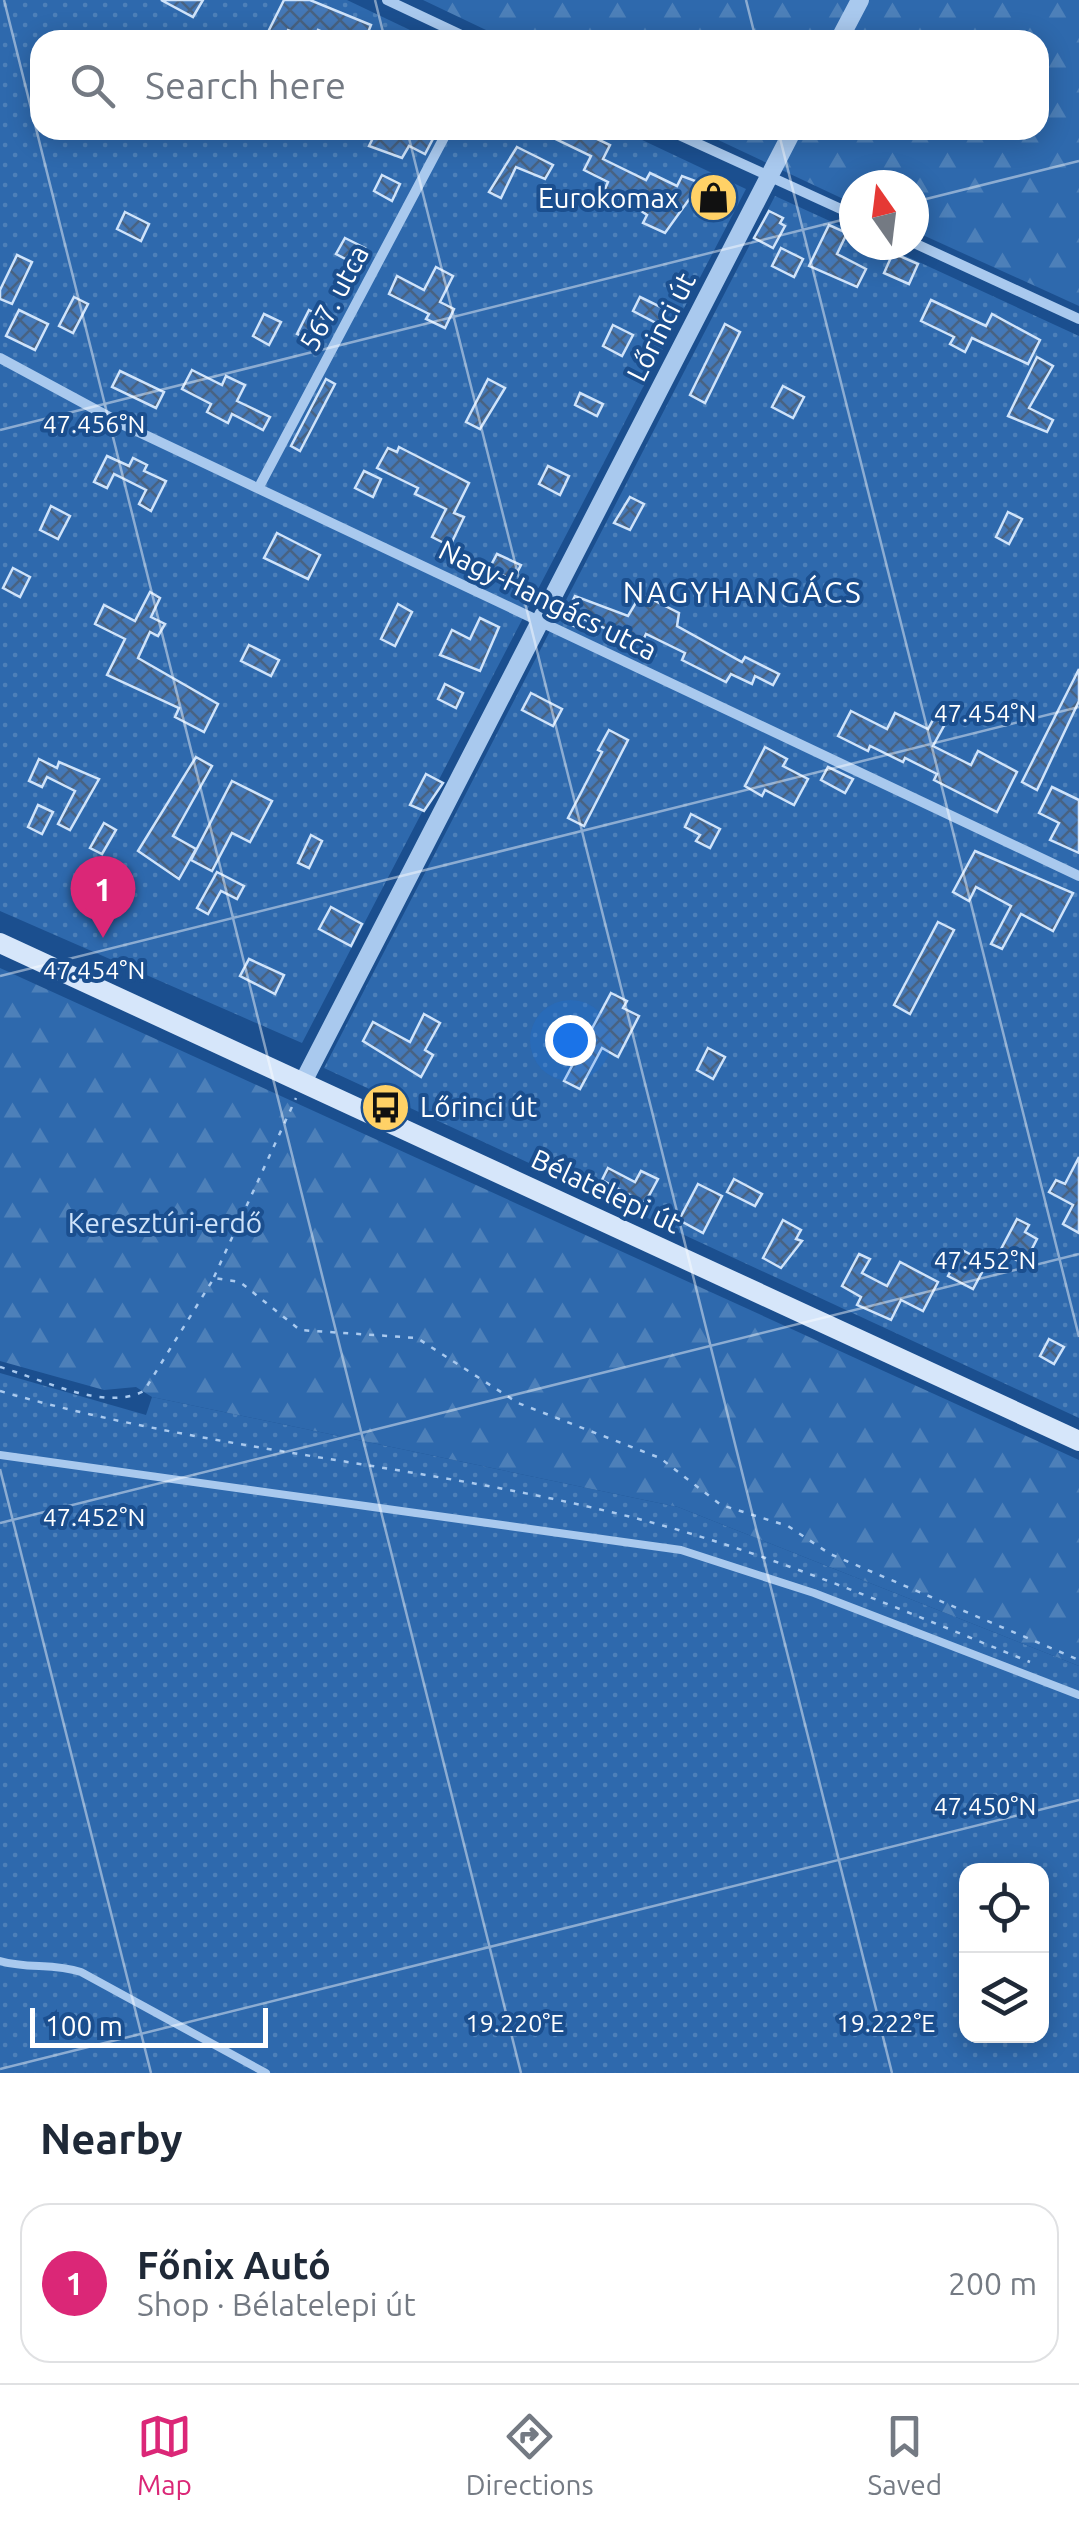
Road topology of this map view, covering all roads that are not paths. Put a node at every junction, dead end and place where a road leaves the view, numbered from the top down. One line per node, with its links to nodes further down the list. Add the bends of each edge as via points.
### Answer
1 (387, 0): 3 (street)
2 (860, 0): 4 (street)
3 (451, 30)
4 (844, 30)
5 (443, 140): 13 (street, 567. utca)
6 (690, 140): 8 (street)
7 (788, 140): 8 (street, Lőrinci út)
8 (769, 176): 9 (street); 14 (street, Lőrinci út)
9 (839, 209)
10 (929, 250): 11 (street)
11 (1079, 319)
12 (0, 358): 13 (street, Nagy-Hangács utca)
13 (259, 487): 14 (street, Nagy-Hangács utca)
14 (540, 623): 15 (street, Nagy-Hangács utca); 17 (street, Lőrinci út)
15 (1079, 876)
16 (0, 943): 17 (main road, Bélatelepi út)
17 (304, 1082): 18 (main road, Bélatelepi út)
18 (1079, 1441)
19 (0, 1455): 20 (lane, via 682,1550)
20 (1079, 1695)
21 (0, 1961): 22 (lane, via 81,1972)
22 (266, 2073)

